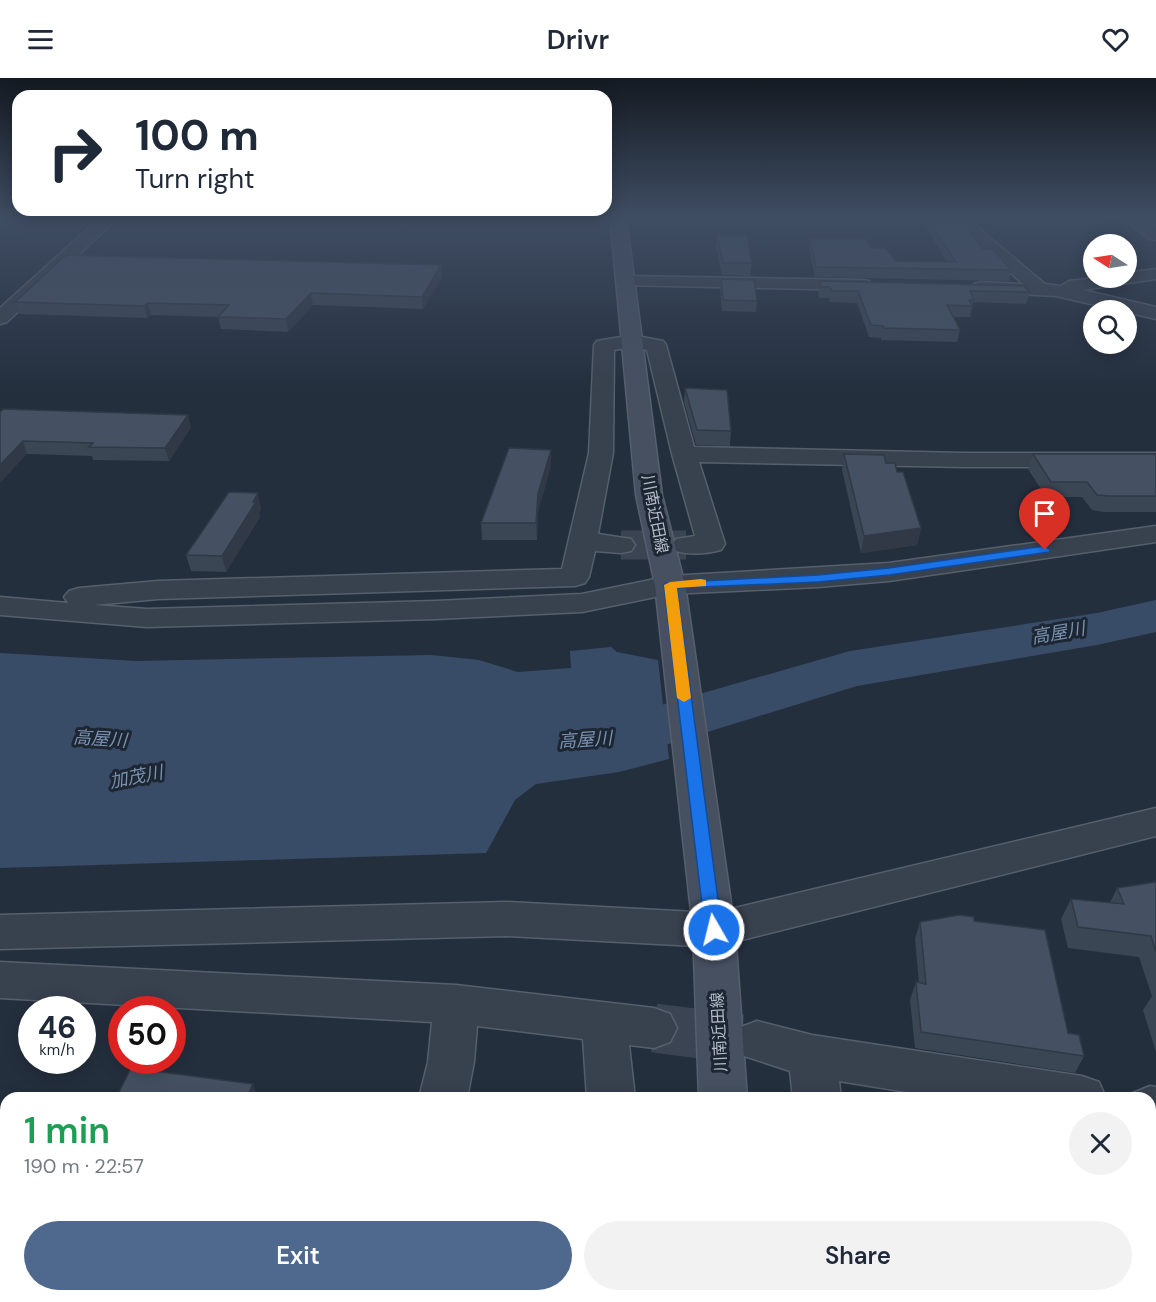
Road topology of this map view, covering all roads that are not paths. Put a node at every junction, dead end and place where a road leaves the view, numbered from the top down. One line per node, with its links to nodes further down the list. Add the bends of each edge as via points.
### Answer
1 (49, 273): 10 (street)
2 (624, 273): 5 (main road, 川南近田線)
3 (1028, 273): 8 (street)
4 (1156, 274): 8 (street)
5 (625, 281): 6 (street); 11 (main road, 川南近田線)
6 (875, 286)
7 (958, 287): 8 (street)
8 (1048, 289): 9 (street)
9 (1156, 313)
10 (0, 318)
11 (632, 341): 12 (street, via 656,345); 15 (street, via 604,345 601,453); 18 (main road, 川南近田線, via 649,495)
12 (684, 454): 13 (street); 17 (street, via 711,544)
13 (1156, 460)
14 (1156, 534): 18 (street, via 889,572)
15 (581, 541): 16 (street); 19 (street, via 575,577 158,590 29,602)
16 (621, 545)
17 (686, 545)
18 (671, 595): 20 (street, via 436,610 147,618); 22 (main road, 川南近田線)
19 (0, 598)
20 (0, 606)
21 (1156, 822): 22 (street)
22 (711, 910): 23 (street); 32 (main road, 川南近田線)
23 (0, 932)
24 (0, 980): 25 (street)
25 (456, 1004): 26 (street); 30 (street)
26 (604, 1021): 27 (street); 31 (street)
27 (654, 1028)
28 (758, 1041): 29 (street)
29 (814, 1077): 33 (street)
30 (444, 1092)
31 (610, 1092)
32 (723, 1092)
33 (1005, 1092)

